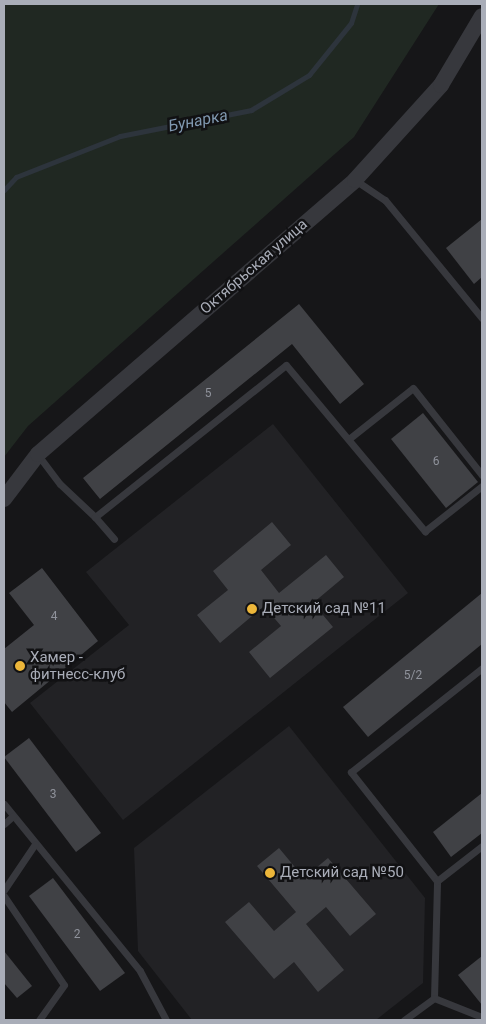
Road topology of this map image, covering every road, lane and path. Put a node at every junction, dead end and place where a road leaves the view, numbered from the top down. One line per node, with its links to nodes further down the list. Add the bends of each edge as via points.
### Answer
1 (481, 23): 2 (street, Октябрьская улица, via 441,85)
2 (355, 180): 3 (lane, via 385,200); 5 (street, Октябрьская улица)
3 (482, 318)
4 (350, 438): 6 (lane, via 413,388); 7 (lane, via 425,531); 9 (lane, via 336,428 286,365)
5 (38, 454): 8 (street, Октябрьская улица); 9 (lane, via 60,484)
6 (482, 475)
7 (482, 486)
8 (4, 499)
9 (95, 518): 10 (lane)
10 (114, 539)
11 (482, 668): 17 (lane, via 351,772)
12 (4, 804): 13 (lane)
13 (13, 816): 14 (lane); 15 (lane)
14 (4, 824)
15 (35, 844): 18 (lane); 23 (lane, via 140,971)
16 (482, 846): 17 (lane)
17 (438, 881): 20 (lane)
18 (4, 890)
19 (4, 896): 22 (lane, via 64,985)
20 (434, 998): 21 (lane); 24 (lane)
21 (482, 1017)
22 (39, 1020)
23 (166, 1020)
24 (404, 1020)

